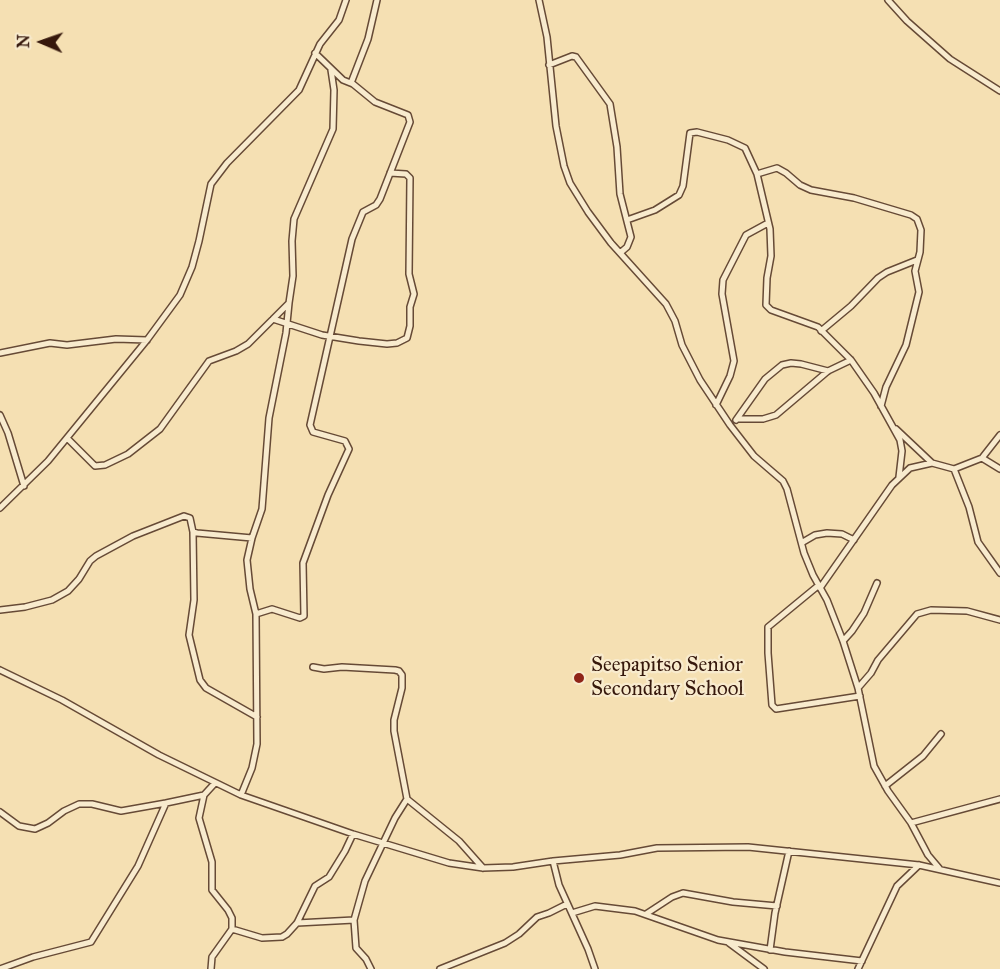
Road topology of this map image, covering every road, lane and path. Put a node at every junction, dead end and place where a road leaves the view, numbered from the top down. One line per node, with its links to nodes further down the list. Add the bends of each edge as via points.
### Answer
1 (346, 0): 5 (street, via 339,20)
2 (377, 0): 8 (street)
3 (539, 0): 6 (street)
4 (888, 0): 9 (street, via 950,59)
5 (315, 53): 7 (street); 21 (street, via 295,95 211,184 186,283)
6 (549, 64): 12 (street, via 576,57 610,104 620,194); 14 (street, via 566,174 588,212)
7 (331, 70): 8 (street); 16 (street, via 333,129 294,219)
8 (351, 84): 10 (street, via 375,102 410,118)
9 (1000, 92)
10 (390, 172): 20 (street, via 376,205 363,212 359,221); 20 (street, via 410,178 409,274 414,294 410,331 407,338 387,344)
11 (757, 174): 12 (street, via 745,148 728,140 690,133 679,195 655,210); 13 (street); 15 (street, via 777,168 811,190 911,215 921,230)
12 (627, 220): 14 (street, via 631,237)
13 (768, 223): 19 (street, via 771,256 766,305); 25 (street, via 746,234 723,280 734,361)
14 (620, 253): 25 (street, via 666,304 682,345)
15 (917, 260): 19 (street, via 878,278); 26 (street, via 919,292 909,336)
16 (289, 303): 17 (street); 18 (street)
17 (273, 319): 18 (street); 32 (street, via 243,348 209,361 160,429 116,461 95,465)
18 (287, 322): 20 (street); 41 (street, via 269,418 262,509)
19 (821, 331): 23 (street)
20 (331, 336): 48 (street, via 310,428 345,441 349,449 303,563 304,616 274,609)
21 (147, 340): 22 (street, via 51,343); 32 (street)
22 (0, 353)
23 (851, 360): 24 (street); 26 (street)
24 (828, 371): 28 (street, via 776,415); 28 (street, via 801,364 782,365 765,379)
25 (716, 405): 29 (street)
26 (881, 406): 30 (street)
27 (0, 415): 38 (street)
28 (737, 419): 29 (street)
29 (730, 425): 43 (street, via 754,456 788,489)
30 (892, 426): 34 (street); 37 (street, via 902,450)
31 (1000, 435): 33 (street)
32 (67, 438): 38 (street)
33 (982, 458): 35 (street); 36 (street)
34 (932, 463): 35 (street); 37 (street, via 913,466)
35 (954, 469): 44 (street, via 978,542)
36 (1000, 469)
37 (899, 477): 42 (street)
38 (24, 486): 39 (street)
39 (0, 508)
40 (193, 532): 41 (street); 47 (street, via 189,517 166,522 96,555 68,591 52,600); 55 (street, via 194,600 189,634 200,680 206,688)
41 (252, 538): 48 (street, via 247,560)
42 (854, 540): 43 (street, via 826,533); 46 (street)
43 (802, 542): 46 (street)
44 (1000, 573)
45 (877, 583): 50 (street, via 864,613)
46 (820, 587): 50 (street); 54 (street, via 768,627 772,705 776,709 787,708)
47 (0, 610)
48 (256, 614): 55 (street)
49 (1000, 620): 53 (street, via 967,611 931,610 917,614)
50 (843, 641): 53 (street)
51 (313, 667): 62 (street, via 399,671 403,680 394,731)
52 (0, 670): 57 (street)
53 (858, 688): 54 (street)
54 (860, 696): 58 (street, via 874,766)
55 (257, 717): 60 (street, via 255,757)
56 (941, 734): 58 (street, via 923,756)
57 (215, 783): 59 (street); 60 (street)
58 (885, 786): 65 (street)
59 (204, 795): 63 (street); 80 (street, via 200,818 212,862 212,890 228,909)
60 (241, 795): 66 (street)
61 (1000, 799): 65 (street)
62 (407, 800): 67 (street); 71 (street, via 459,841)
63 (166, 803): 64 (street, via 121,811 79,804 35,829 19,826); 84 (street, via 138,866 91,942)
64 (0, 812)
65 (911, 823): 72 (street)
66 (353, 834): 67 (street); 79 (street, via 329,877 315,886)
67 (384, 844): 71 (street); 78 (street, via 365,881)
68 (789, 851): 69 (street, via 748,847 657,848); 70 (street); 75 (street)
69 (553, 861): 71 (street); 74 (street)
70 (919, 865): 72 (street); 83 (street, via 897,886)
71 (483, 868)
72 (939, 868): 73 (street)
73 (1000, 883)
74 (567, 904): 76 (street); 87 (street, via 537,917 505,943)
75 (777, 906): 77 (street, via 683,892); 82 (street)
76 (572, 913): 77 (street, via 605,906); 88 (street)
77 (646, 914): 81 (street)
78 (354, 920): 79 (street); 86 (street, via 356,948)
79 (297, 923): 80 (street, via 282,938 253,936)
80 (232, 929): 85 (street, via 212,957)
81 (726, 941): 82 (street); 89 (street)
82 (770, 950): 83 (street)
83 (862, 961): 90 (street)
84 (0, 969)
85 (210, 969)
86 (371, 969)
87 (440, 969)
88 (595, 969)
89 (764, 969)
90 (858, 969)

